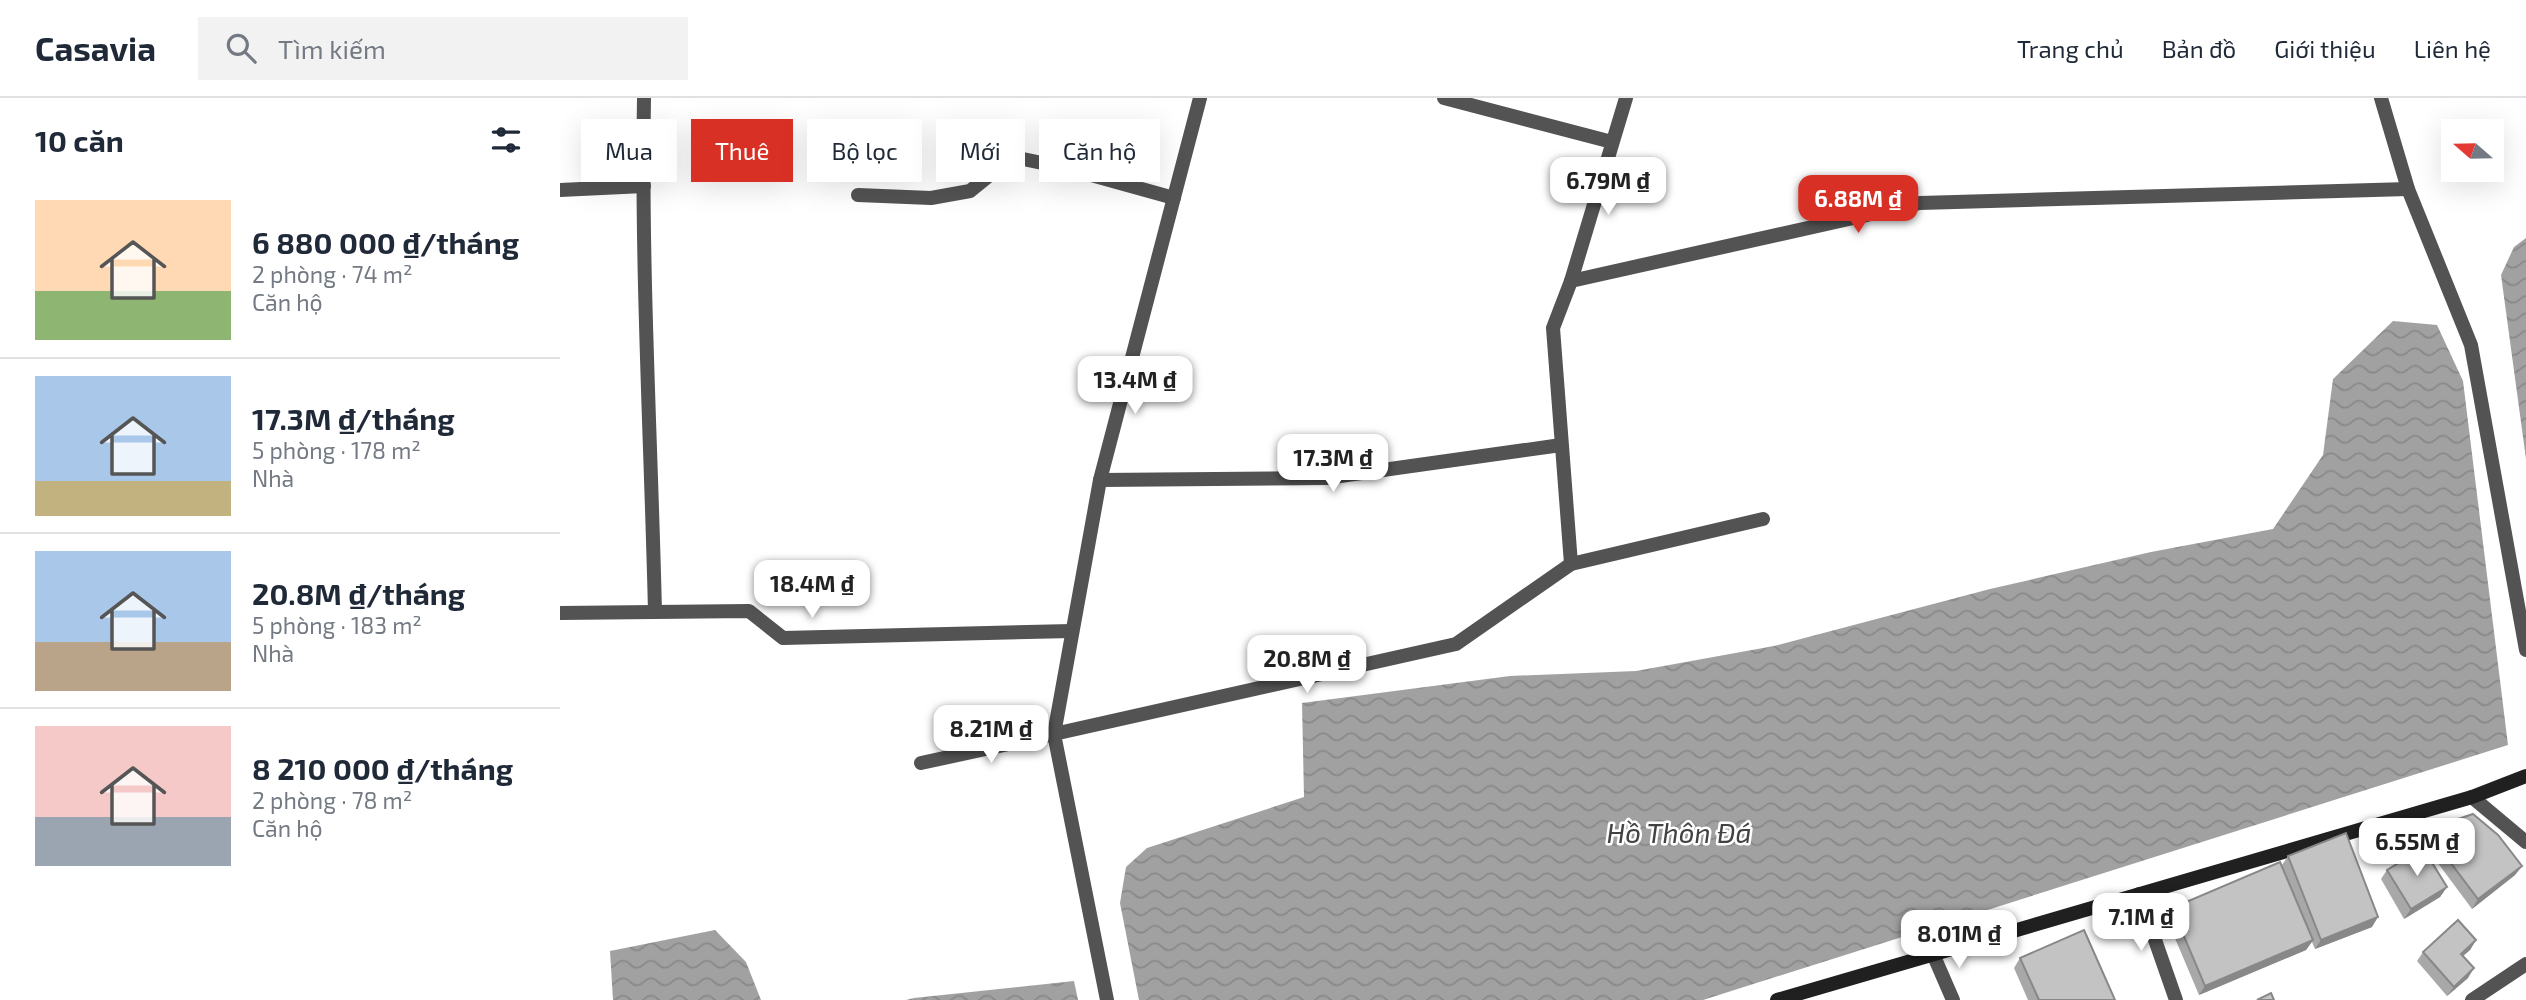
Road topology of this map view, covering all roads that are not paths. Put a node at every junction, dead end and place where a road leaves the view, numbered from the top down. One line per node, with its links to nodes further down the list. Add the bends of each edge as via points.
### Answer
1 (644, 98): 7 (street)
2 (1200, 98): 11 (street)
3 (1444, 98): 6 (street)
4 (1626, 98): 6 (street)
5 (2381, 98): 8 (street)
6 (1612, 142): 12 (street)
7 (644, 186): 9 (street); 17 (street)
8 (2408, 189): 12 (street, via 1920,204); 20 (street, via 2471,345)
9 (560, 190)
10 (858, 195): 11 (street, via 931,198 970,191 1002,164 1023,159)
11 (1174, 198): 14 (street)
12 (1571, 281): 13 (street, via 1553,328)
13 (1561, 445): 14 (street, via 1326,478); 16 (street)
14 (1100, 480): 19 (street)
15 (1763, 519): 16 (street)
16 (1571, 565): 21 (street, via 1456,644)
17 (655, 612): 18 (street); 19 (street, via 749,611 783,638)
18 (560, 613)
19 (1072, 631): 21 (street)
20 (2526, 650)
21 (1054, 734): 22 (street); 30 (street)
22 (921, 763)
23 (2526, 776): 24 (street)
24 (2472, 797): 25 (street); 26 (street)
25 (2526, 842)
26 (2139, 894): 27 (street); 33 (street)
27 (1933, 954): 31 (street); 32 (street)
28 (2526, 964): 29 (street)
29 (2474, 999)
30 (1107, 1000)
31 (1777, 1000)
32 (1953, 1000)
33 (2176, 1000)

